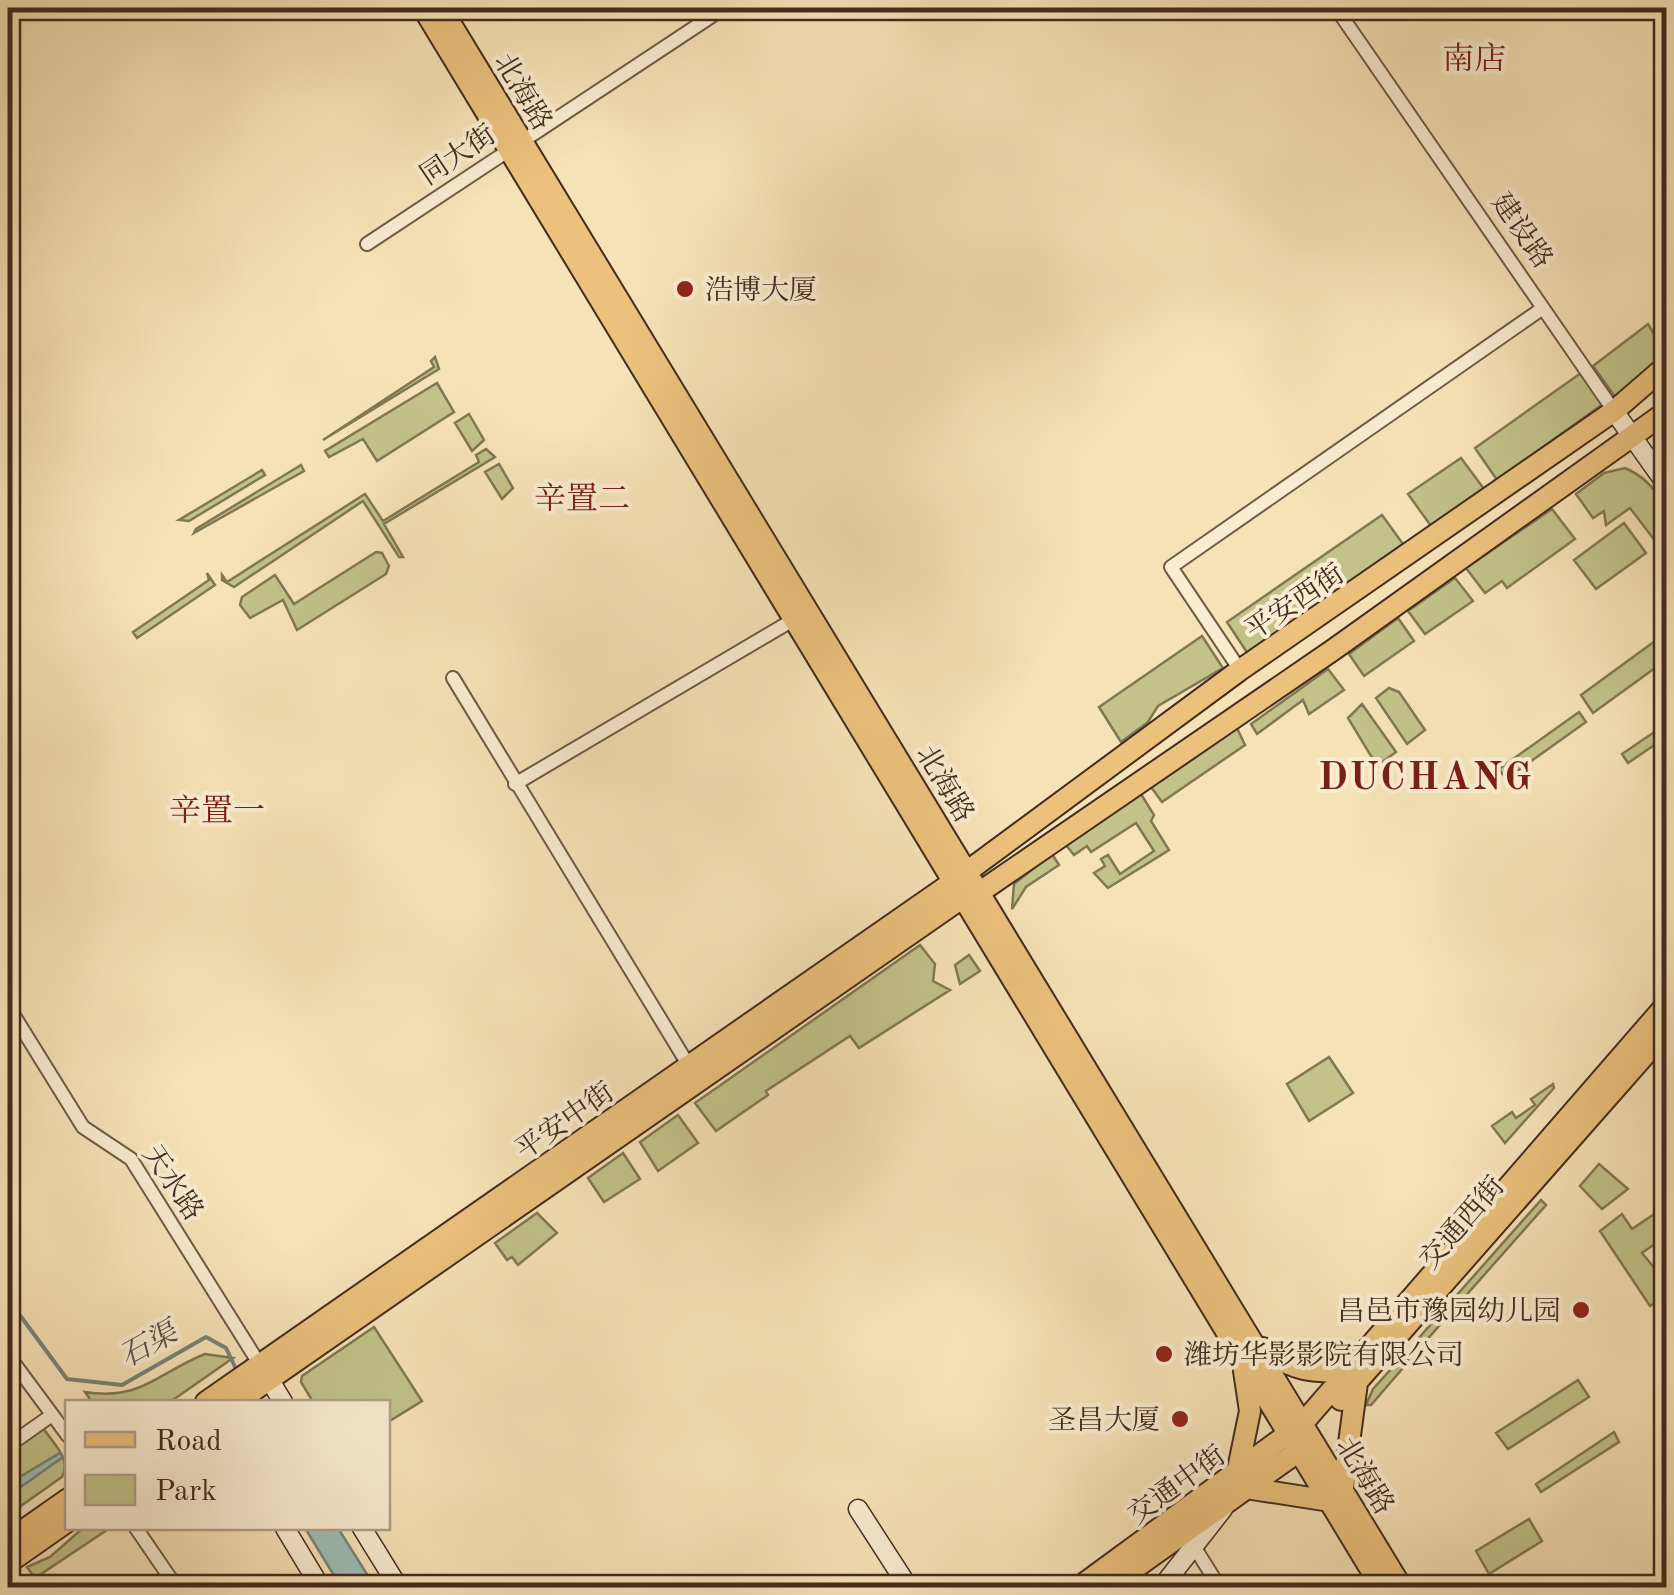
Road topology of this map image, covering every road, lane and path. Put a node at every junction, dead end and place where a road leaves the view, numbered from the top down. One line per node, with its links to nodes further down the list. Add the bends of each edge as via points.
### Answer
1 (422, 8): 5 (main road, 北海路)
2 (441, 8): 5 (main road, 北海路)
3 (724, 8): 5 (street, 同大街)
4 (1336, 8): 7 (street, 建设路)
5 (515, 145): 6 (street, 同大街); 13 (main road, 北海路)
6 (367, 244)
7 (1543, 308): 9 (street, 建设路); 14 (street, via 1171,567)
8 (1666, 366): 9 (main road, 平安西街)
9 (1614, 411): 11 (street, 建设路); 14 (main road, 平安西街)
10 (1666, 412): 11 (main road)
11 (1634, 438): 12 (street, 建设路); 17 (main road)
12 (1666, 484)
13 (801, 616): 16 (street); 17 (main road, 北海路)
14 (1240, 670): 17 (main road, 平安西街)
15 (453, 678): 16 (street)
16 (515, 784): 21 (street)
17 (965, 886): 21 (main road, 平安中街); 22 (main road, 北海路); 24 (main road, 北海路); 25 (main road, 平安中街)
18 (8, 1006): 25 (street, 天水路, via 83,1127 131,1159)
19 (1666, 1006): 26 (main road, 交通西街)
20 (1666, 1031): 26 (main road, 交通西街)
21 (689, 1066): 25 (main road, 平安中街)
22 (1251, 1338): 26 (main road, via 1285,1366); 31 (main road, 北海路)
23 (8, 1355): 29 (street)
24 (1243, 1359): 31 (main road, 北海路); 33 (main road, via 1250,1411)
25 (258, 1377): 27 (main road, 平安中街); 28 (street, 天水路)
26 (1352, 1377): 31 (main road, 交通西街); 34 (main road)
27 (221, 1399)
28 (281, 1400)
29 (52, 1415): 30 (street); 32 (street)
30 (65, 1432)
31 (1300, 1436): 33 (main road, 交通中街); 34 (main road, 北海路)
32 (8, 1446)
33 (1238, 1488): 34 (main road); 42 (street); 48 (main road, 交通中街); 49 (main road, 交通中街)
34 (1336, 1496): 52 (main road, 北海路); 53 (main road, 北海路)
35 (65, 1501): 41 (main road)
36 (858, 1509): 47 (street)
37 (65, 1523): 43 (main road)
38 (137, 1530): 44 (street)
39 (286, 1530): 45 (street)
40 (363, 1530): 46 (street)
41 (8, 1541)
42 (1195, 1548): 50 (street); 51 (street)
43 (8, 1563)
44 (177, 1588)
45 (321, 1588)
46 (399, 1588)
47 (909, 1588)
48 (1078, 1588)
49 (1107, 1588)
50 (1161, 1588)
51 (1220, 1588)
52 (1382, 1588)
53 (1402, 1588)

